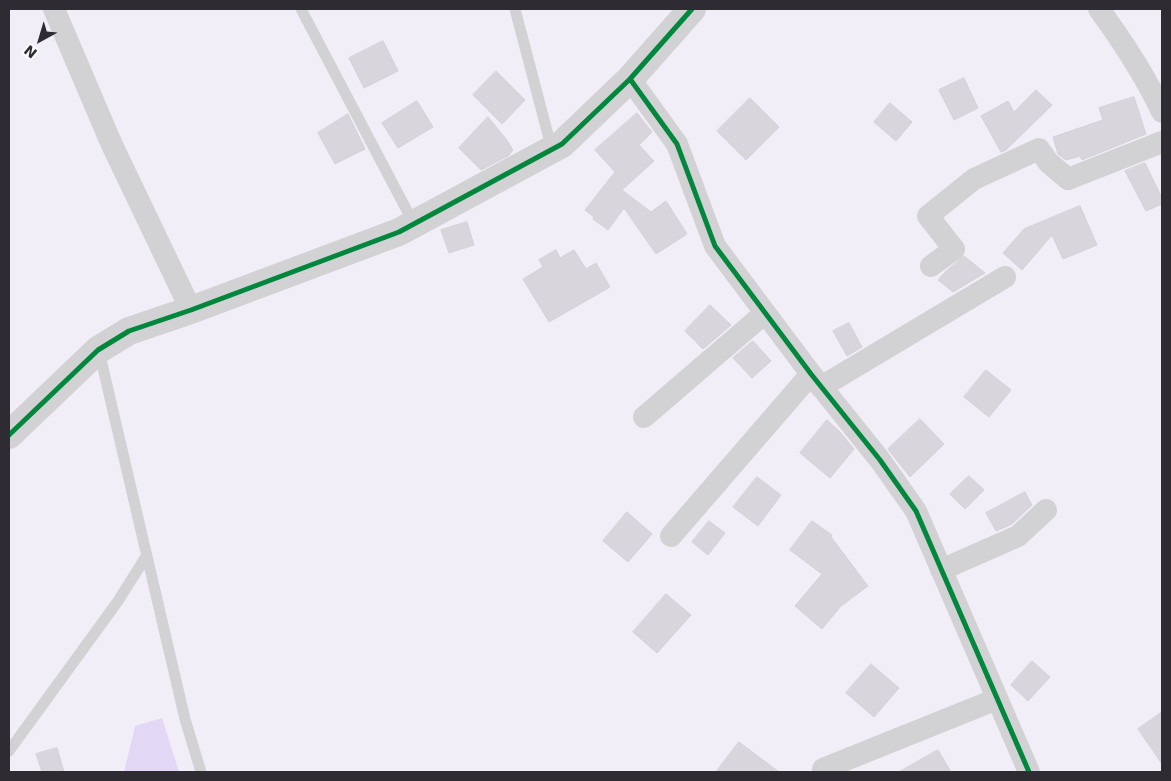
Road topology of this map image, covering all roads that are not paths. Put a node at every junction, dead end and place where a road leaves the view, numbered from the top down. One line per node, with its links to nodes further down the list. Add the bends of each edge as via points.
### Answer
1 (54, 9): 13 (street, via 112,145)
2 (301, 9): 10 (lane)
3 (515, 9): 9 (lane)
4 (692, 9): 6 (street)
5 (1099, 9): 7 (street, via 1146,79)
6 (630, 79): 9 (street); 14 (street, via 677,144 715,246)
7 (1162, 112)
8 (1162, 142): 11 (street, via 1068,179 1048,162 1039,149 974,180 928,216 954,249)
9 (552, 150): 10 (street)
10 (414, 224): 13 (street)
11 (931, 266)
12 (1005, 277): 16 (street)
13 (192, 310): 15 (street, via 129,331)
14 (765, 313): 16 (street); 17 (street)
15 (98, 350): 18 (street); 21 (lane)
16 (816, 381): 20 (street); 22 (street, via 880,460 916,511)
17 (644, 417)
18 (9, 435)
19 (1046, 510): 22 (street, via 1018,536)
20 (671, 536)
21 (147, 555): 24 (lane, via 118,601); 26 (lane)
22 (941, 570): 23 (street)
23 (997, 699): 25 (street); 27 (street)
24 (9, 751)
25 (823, 769)
26 (201, 772)
27 (1029, 772)

